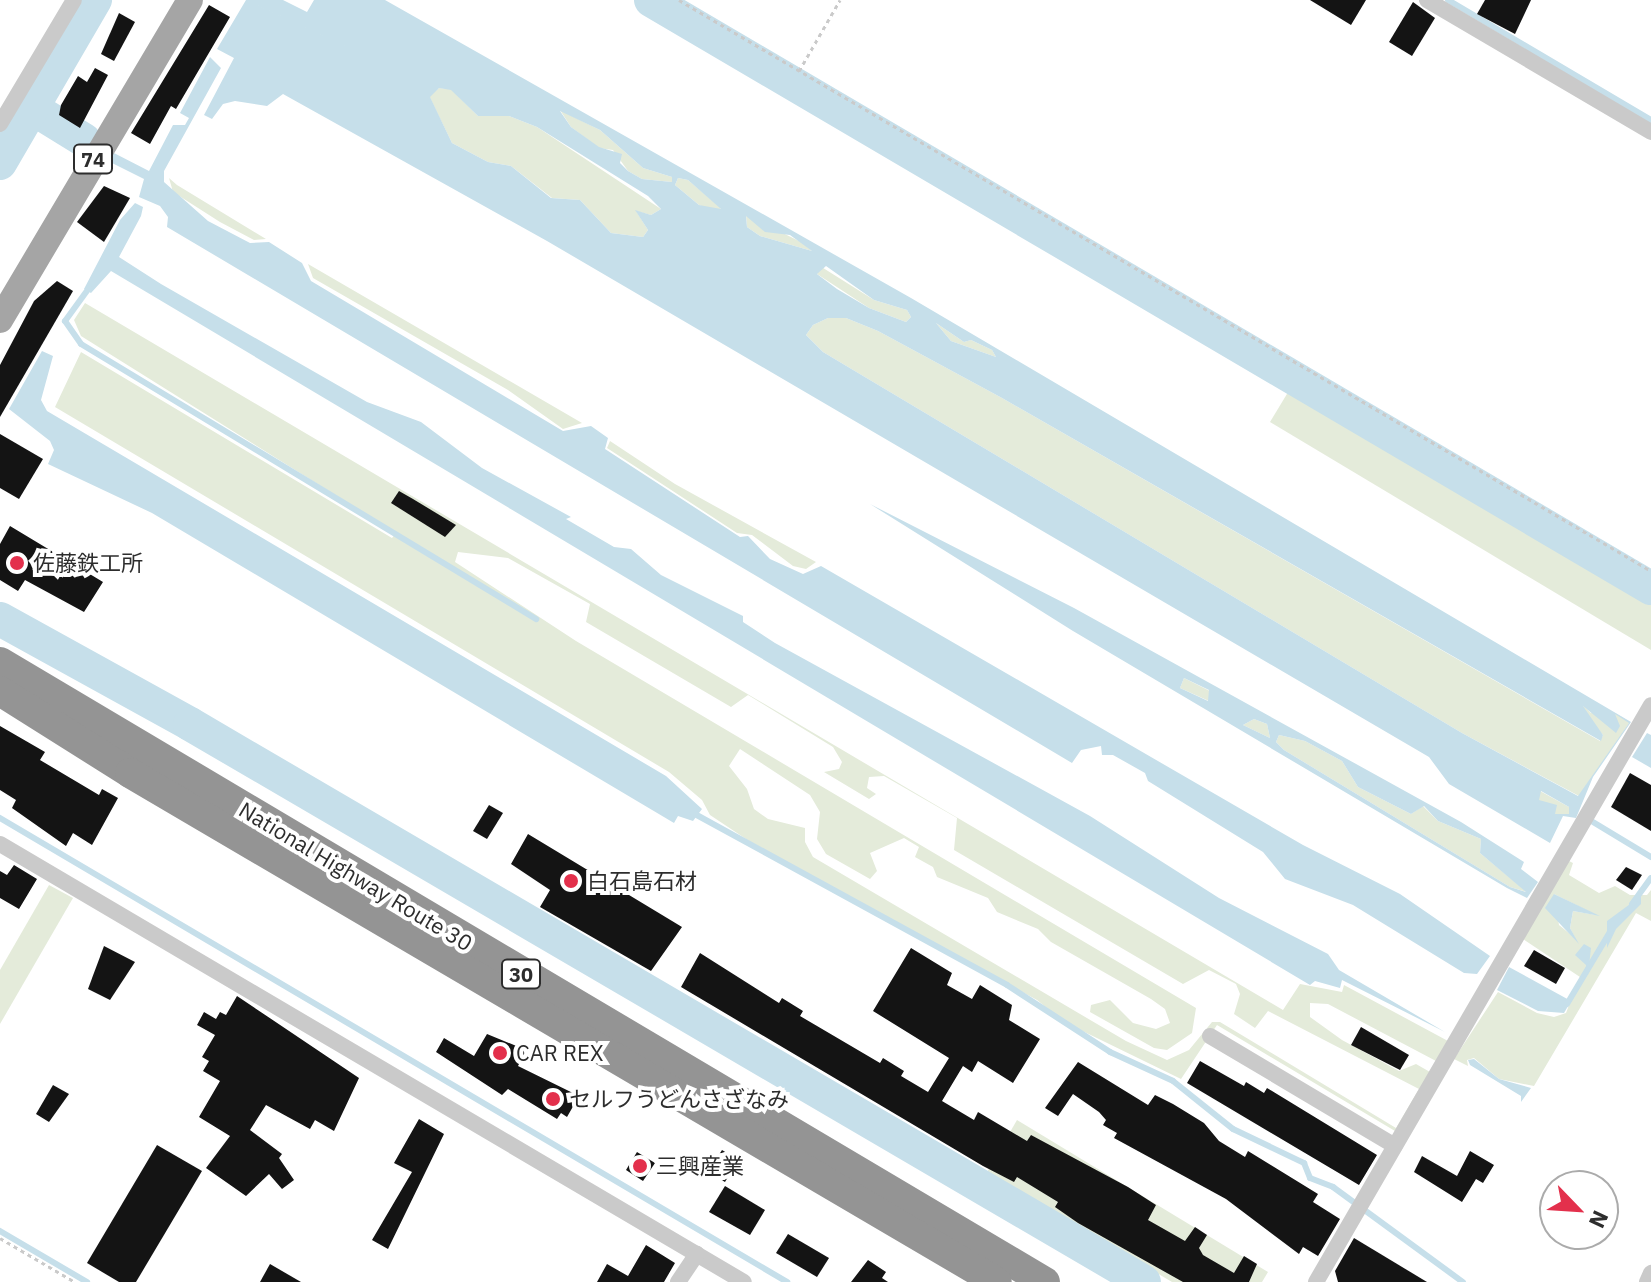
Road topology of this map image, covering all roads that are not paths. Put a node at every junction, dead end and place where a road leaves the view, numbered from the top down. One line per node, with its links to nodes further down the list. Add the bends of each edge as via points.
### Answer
1 (74, 0): 4 (street)
2 (190, 0): 6 (main road, 74)
3 (1427, 0): 5 (street)
4 (0, 124)
5 (1651, 132)
6 (0, 320)
7 (0, 662): 18 (highway, National Highway Route 30 / 30)
8 (0, 691): 17 (highway, National Highway Route 30 / 30, via 130,773)
9 (1647, 713): 12 (street)
10 (0, 844): 13 (street)
11 (1210, 1036): 12 (street)
12 (1395, 1146): 19 (street)
13 (697, 1254): 15 (street); 16 (street)
14 (1651, 1273): 20 (street)
15 (678, 1282)
16 (744, 1282)
17 (997, 1282)
18 (1045, 1282)
19 (1316, 1282)
20 (1647, 1282)

